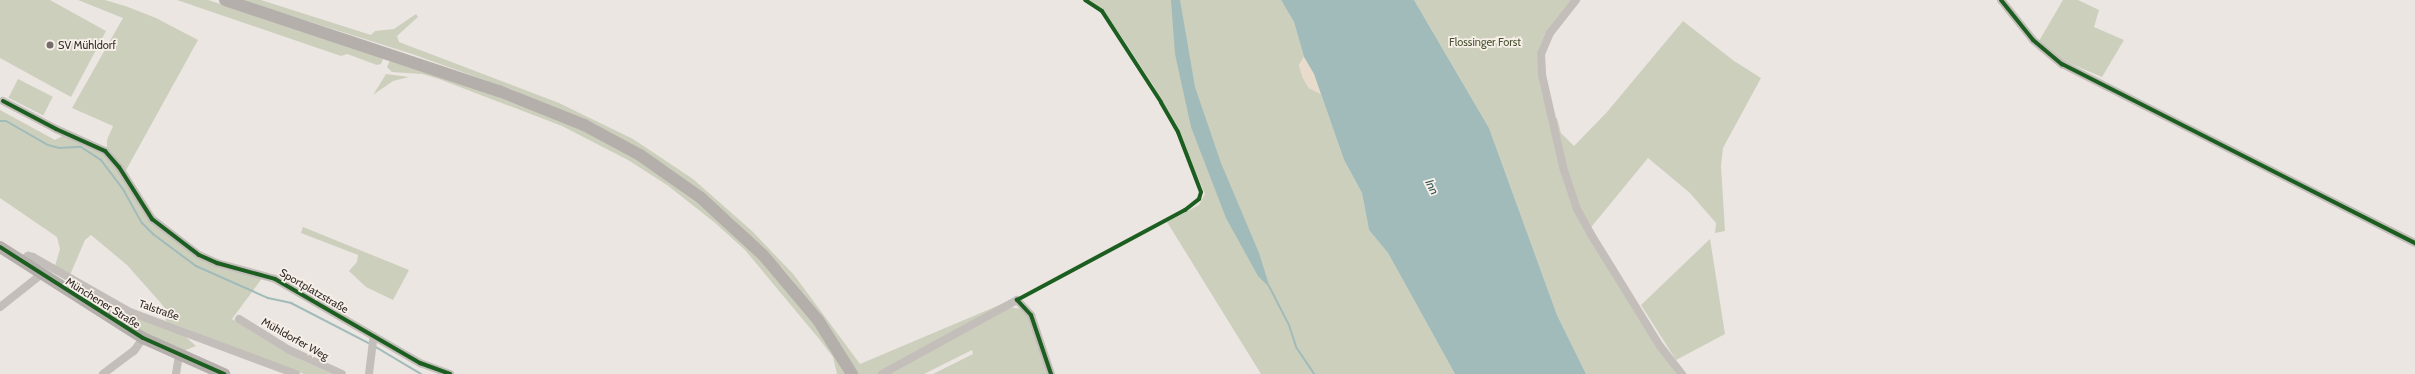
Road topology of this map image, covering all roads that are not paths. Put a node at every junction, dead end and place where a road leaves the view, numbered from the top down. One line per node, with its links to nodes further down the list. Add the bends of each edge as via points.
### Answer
1 (225, 0): 22 (main road, via 500,91 584,125 640,155 701,198 764,256 818,320)
2 (1576, 0): 24 (street, via 1550,33 1541,54 1542,75 1563,167 1577,209 1592,236 1660,346)
3 (2001, 0): 5 (street, via 2033,40 2062,64)
4 (4, 101): 12 (street, Sportplatzstraße, via 105,151 119,167 152,218 199,255 217,263 275,278)
5 (2415, 243)
6 (0, 247): 7 (main road, Münchener Straße)
7 (22, 261): 8 (main road, Münchener Straße); 18 (street, Talstraße, via 28,256 33,257 130,312)
8 (42, 274): 9 (street); 11 (main road, Münchener Straße)
9 (0, 307)
10 (239, 319): 19 (street, Mühldorfer Weg, via 289,350)
11 (142, 338): 13 (main road, Münchener Straße); 15 (street, via 134,351)
12 (374, 338): 20 (street); 21 (street, Sportplatzstraße, via 420,363)
13 (179, 356): 16 (street); 17 (main road, Münchener Straße)
14 (884, 373): 23 (street, via 1016,300 1031,315)
15 (103, 374)
16 (176, 374)
17 (224, 374)
18 (296, 374)
19 (342, 374)
20 (369, 374)
21 (450, 374)
22 (852, 374)
23 (1051, 374)
24 (1682, 374)

